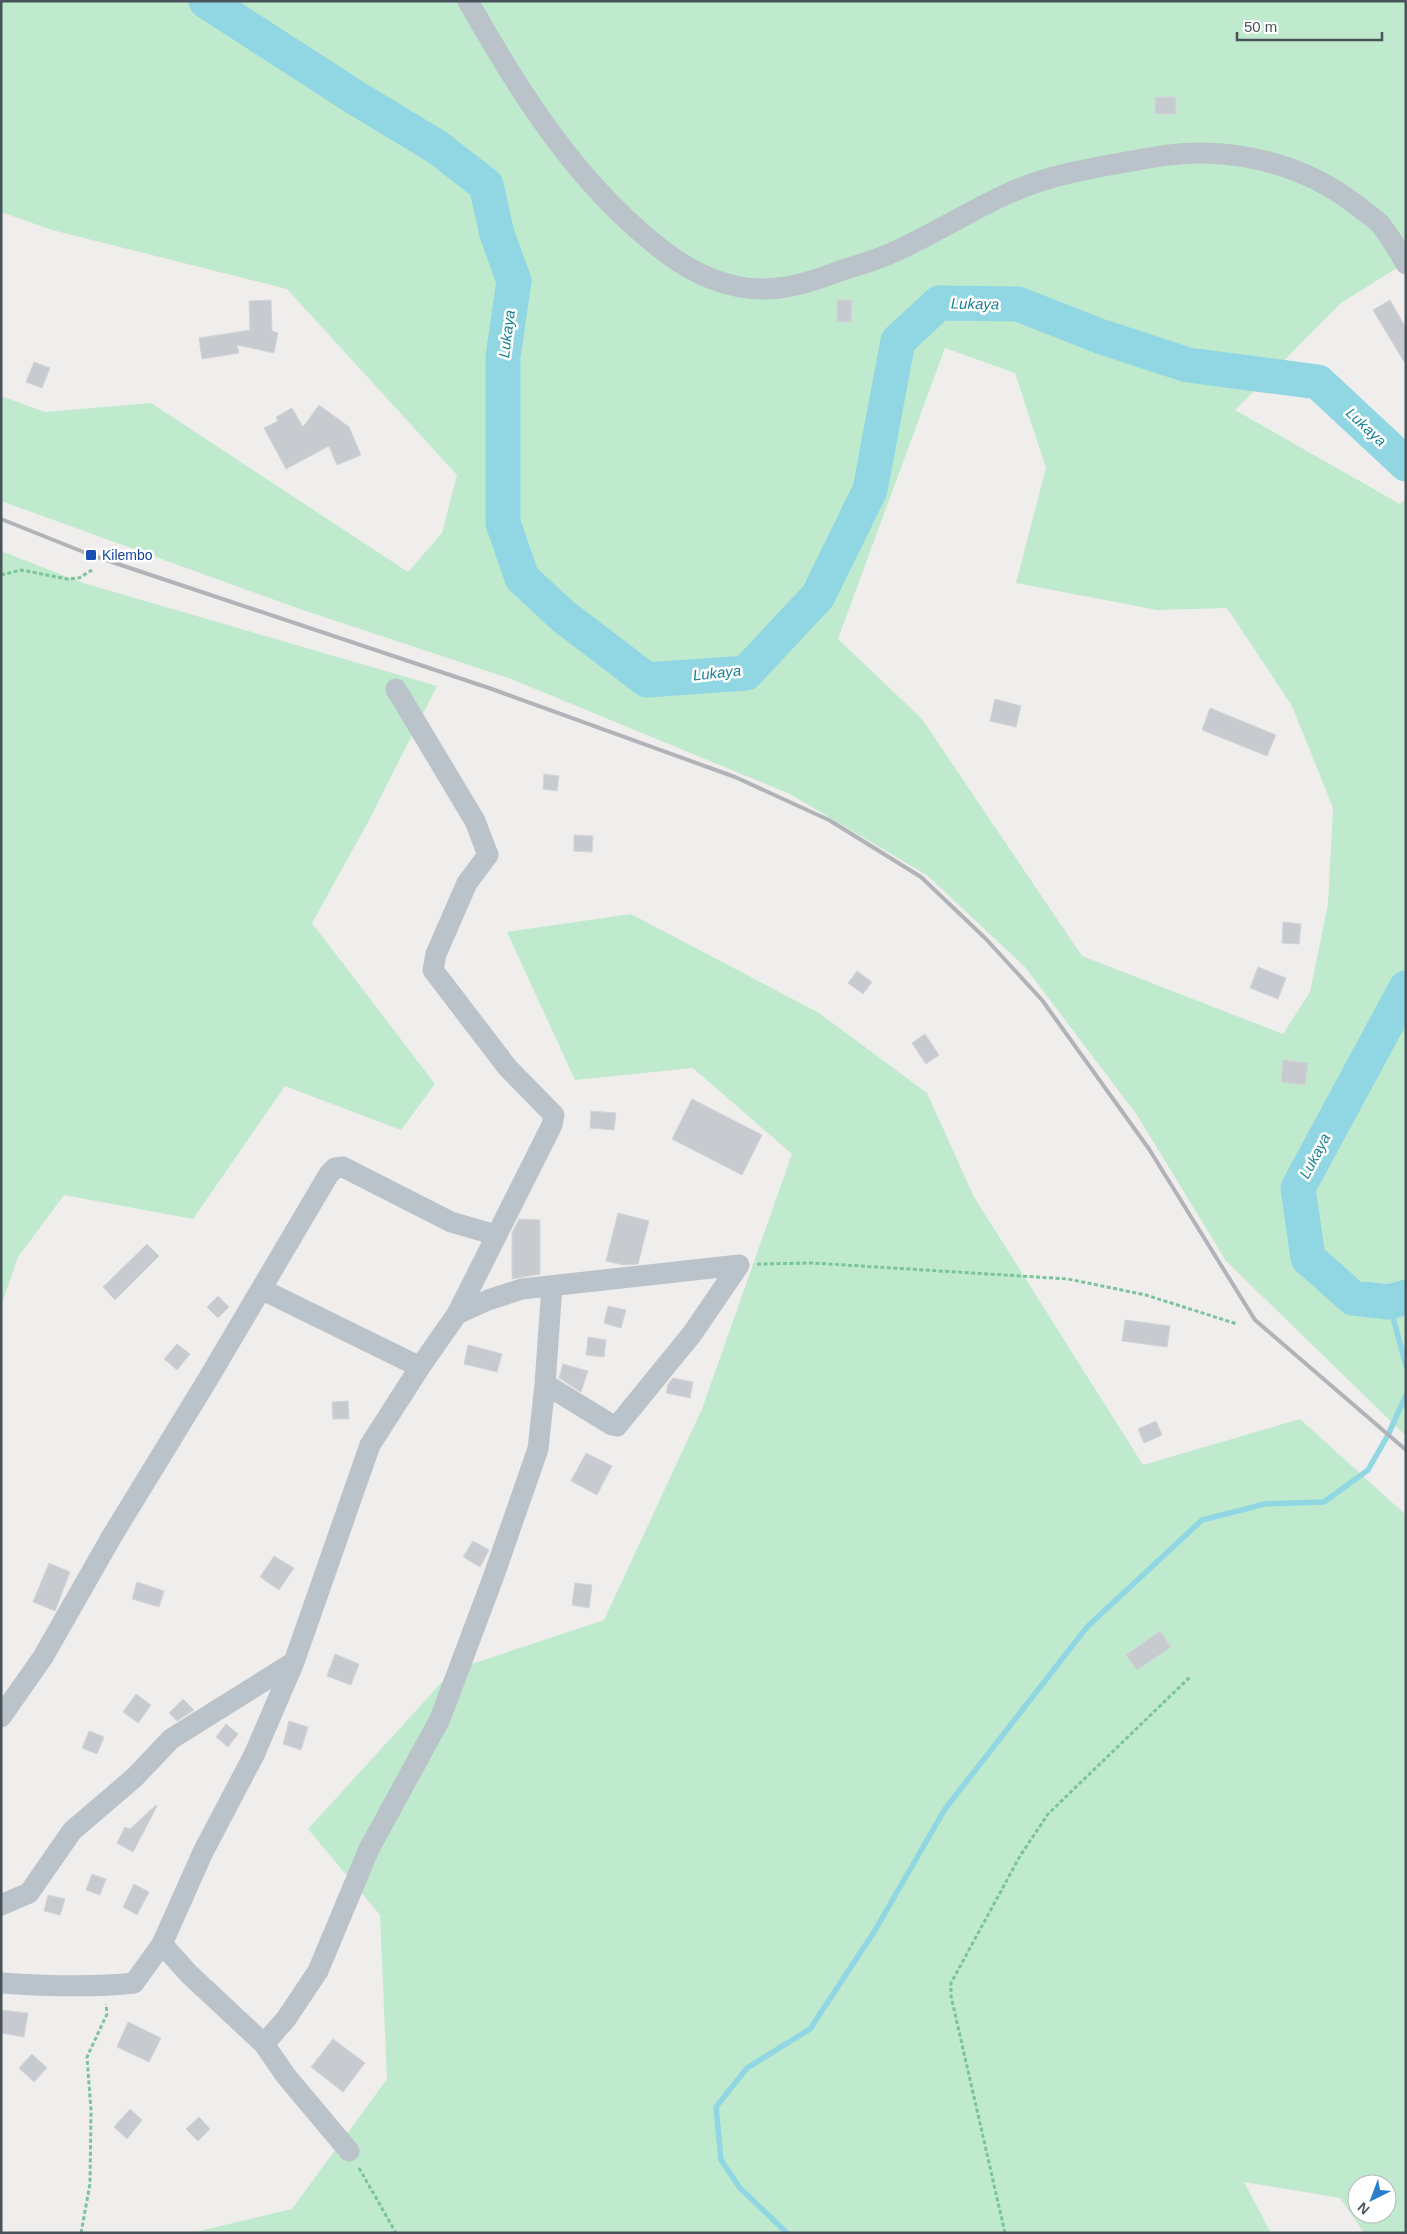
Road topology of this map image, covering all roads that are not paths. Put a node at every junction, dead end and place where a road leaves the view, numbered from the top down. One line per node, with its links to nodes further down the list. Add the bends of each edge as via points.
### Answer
1 (468, 1): 2 (street, via 507,69 541,119 612,207 663,253 722,283 762,290 801,286 893,252 1019,188 1080,170 1204,152 1266,161 1302,172 1330,186 1380,223)
2 (1406, 264)
3 (396, 690): 4 (street, via 475,820 488,855 467,884 436,954 433,970 507,1068 554,1115 552,1125)
4 (496, 1234): 6 (street, via 451,1222 343,1167 335,1168); 7 (street)
5 (552, 1286): 7 (street, via 522,1289); 9 (street); 9 (street, via 739,1265 692,1334 617,1426)
6 (261, 1289): 8 (street); 11 (street, via 112,1536 43,1658)
7 (457, 1314): 8 (street)
8 (420, 1367): 10 (street, via 370,1445)
9 (546, 1384): 15 (street, via 538,1449 532,1469 440,1719 369,1849 318,1971 286,2019)
10 (294, 1662): 12 (street, via 171,1740 135,1777 72,1831 29,1893); 13 (street, via 254,1755 204,1852)
11 (1, 1717)
12 (1, 1905)
13 (162, 1944): 14 (street, via 134,1983 32,1986); 15 (street, via 189,1974)
14 (1, 1983)
15 (264, 2044): 16 (street, via 286,2076)
16 (349, 2151)

